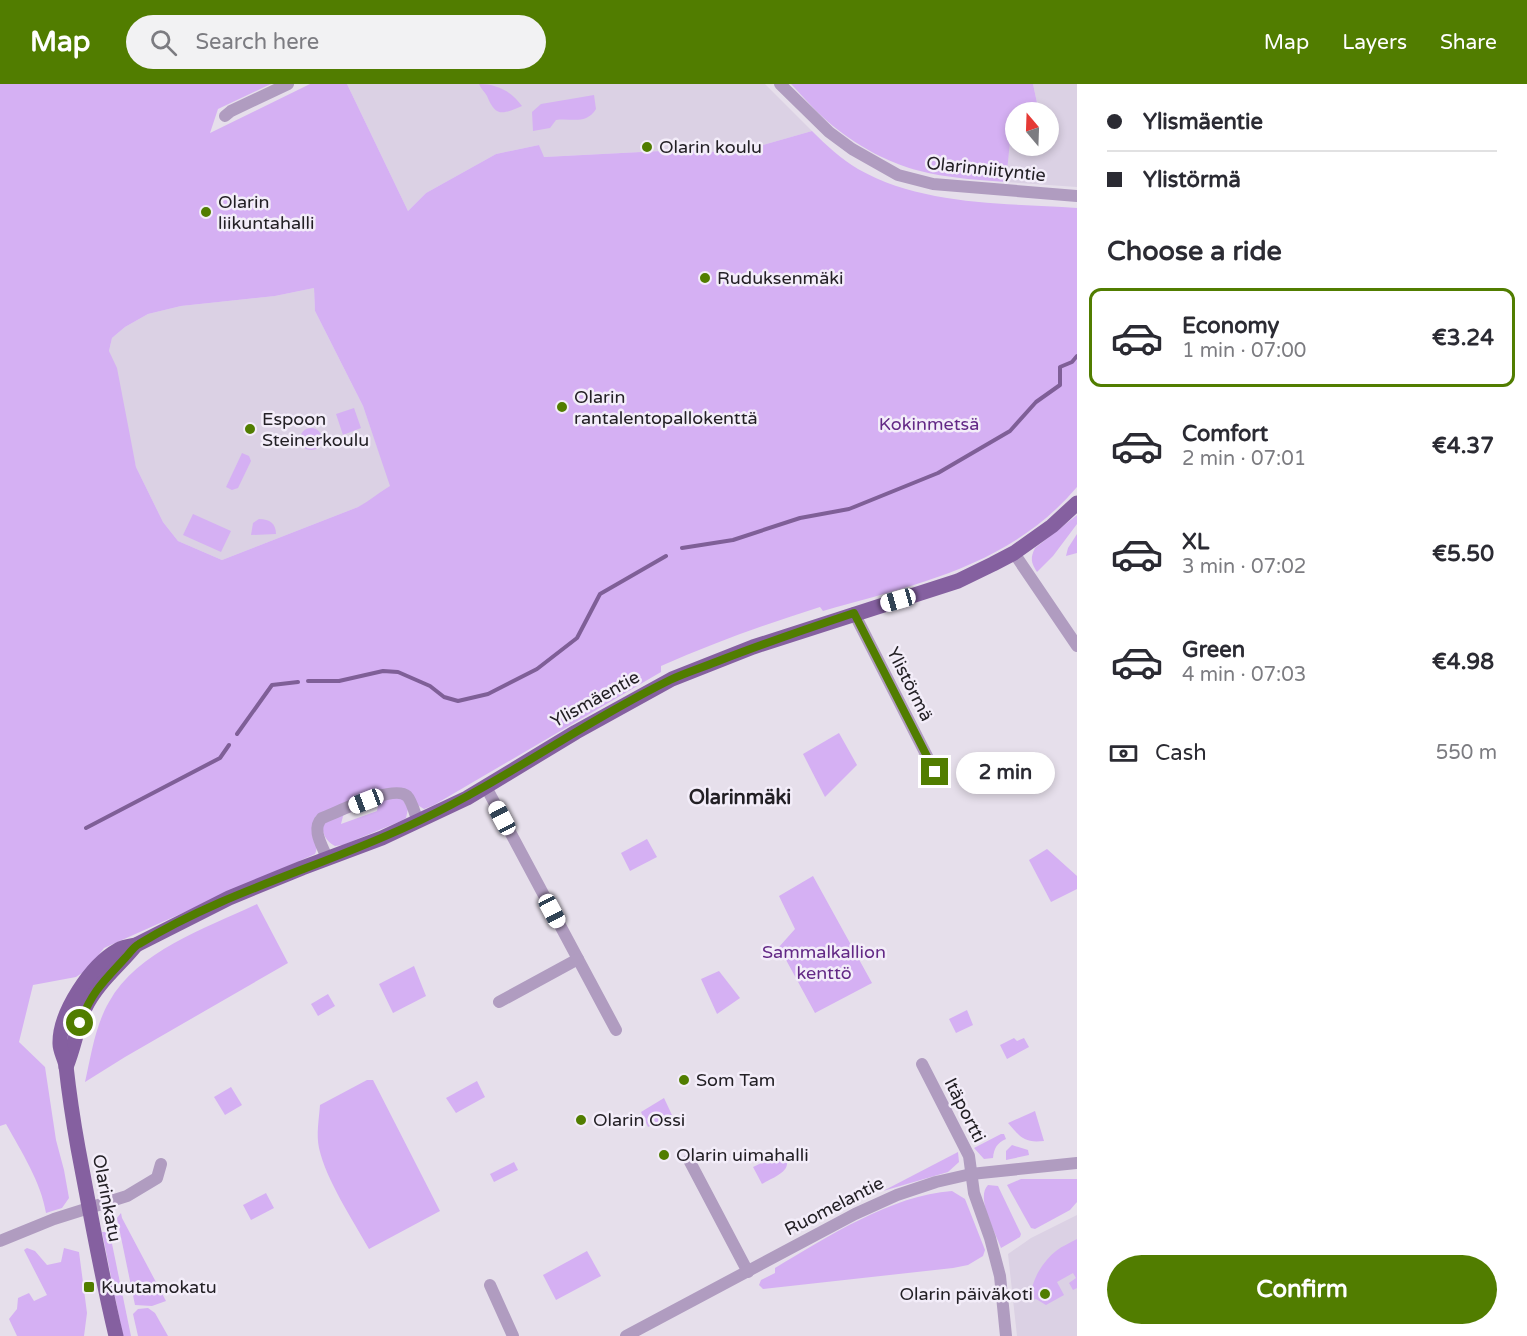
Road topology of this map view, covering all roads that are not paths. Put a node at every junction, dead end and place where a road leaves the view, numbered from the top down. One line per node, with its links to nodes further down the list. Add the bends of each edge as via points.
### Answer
1 (288, 84): 3 (street)
2 (780, 84): 4 (street, Olarinniityntie, via 829,132 898,175 933,184)
3 (225, 116)
4 (1077, 196)
5 (1077, 503): 6 (main road, Ylismäentie)
6 (1014, 553): 7 (main road, Ylismäentie, via 957,581); 8 (street)
7 (854, 613): 9 (street, Ylistörmä); 10 (main road, Ylismäentie, via 672,679)
8 (1077, 646)
9 (935, 772)
10 (486, 787): 11 (main road, Ylismäentie); 13 (street)
11 (418, 822): 12 (main road, Ylismäentie); 12 (street, via 409,798 393,792 322,818 317,830)
12 (327, 858): 14 (main road, Ylismäentie, via 229,898 136,945)
13 (578, 959): 15 (street); 16 (street)
14 (85, 994): 22 (main road, Olarinkatu, via 66,1067)
15 (499, 1002)
16 (616, 1030)
17 (922, 1064): 21 (street, Itäportti, via 965,1146)
18 (689, 1160): 24 (street)
19 (1077, 1163): 21 (street, Ruomelantie)
20 (161, 1164): 22 (street, via 158,1178 127,1196)
21 (971, 1174): 24 (street, Ruomelantie, via 882,1201); 29 (street, Itäportti, via 1000,1276)
22 (89, 1209): 23 (street); 26 (main road, Olarinkatu)
23 (0, 1241)
24 (748, 1272): 28 (street, Ruomelantie)
25 (490, 1285): 27 (street)
26 (116, 1336)
27 (513, 1336)
28 (626, 1336)
29 (1006, 1336)

